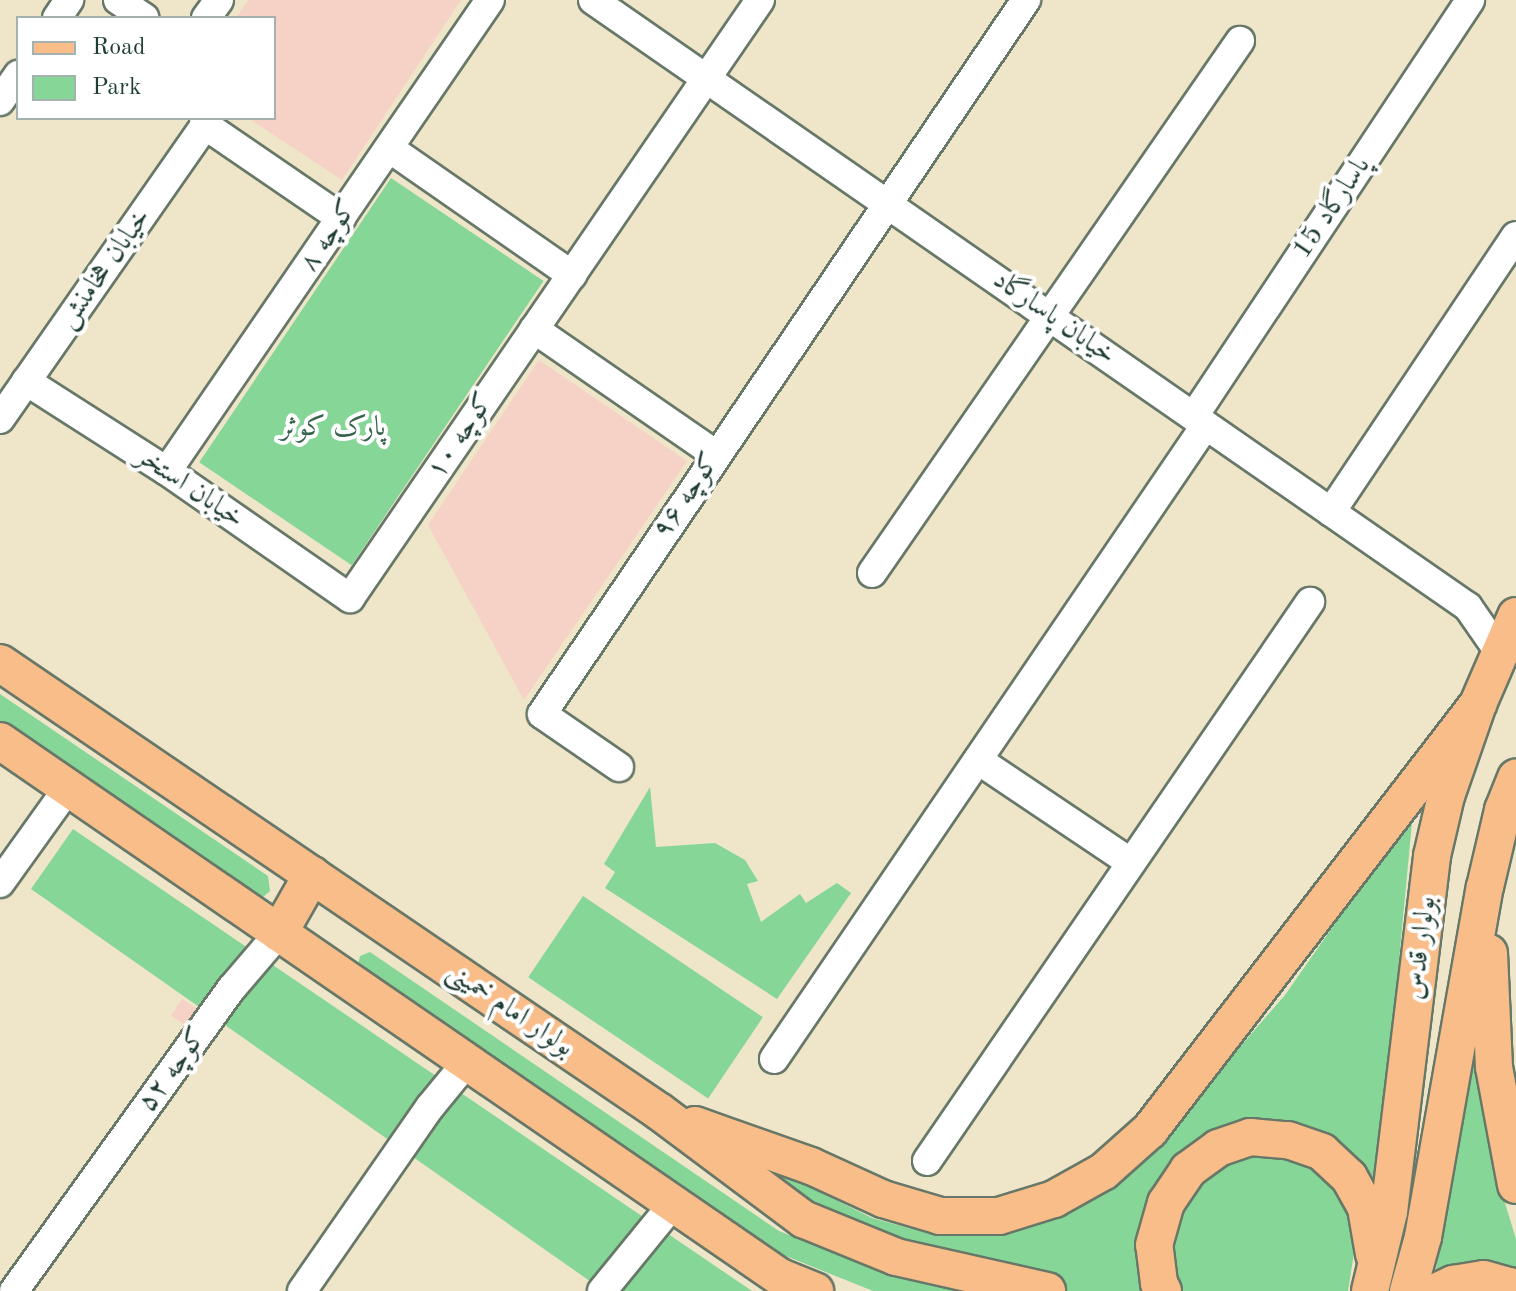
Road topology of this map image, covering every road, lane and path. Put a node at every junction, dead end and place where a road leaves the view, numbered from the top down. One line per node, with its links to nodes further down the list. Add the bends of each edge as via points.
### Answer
1 (118, 0): 7 (street)
2 (490, 0): 13 (street, کوچه ۸)
3 (593, 0): 10 (street, خیابان پاسارگاد)
4 (760, 0): 10 (street, کوچه ۱۰)
5 (1026, 0): 14 (street, کوچه ۹۶)
6 (1470, 0): 22 (street, پاسارگاد 15)
7 (142, 16)
8 (1240, 41): 18 (street)
9 (16, 78): 11 (street)
10 (706, 78): 14 (street, خیابان پاسارگاد); 17 (street, کوچه ۱۰)
11 (0, 101)
12 (204, 122): 15 (street); 20 (street, خیابان هخامنش)
13 (389, 148): 15 (street, کوچه ۸); 17 (street)
14 (887, 203): 18 (street, خیابان پاسارگاد); 23 (street, کوچه ۹۶)
15 (341, 218): 24 (street, کوچه ۸)
16 (1516, 236): 25 (street)
17 (572, 275): 19 (street, کوچه ۱۰)
18 (1050, 315): 22 (street, خیابان پاسارگاد); 26 (street)
19 (534, 329): 23 (street); 27 (street, کوچه ۱۰)
20 (26, 381): 21 (street, خیابان هخامنش); 24 (street, خیابان استخر)
21 (0, 419)
22 (1199, 421): 25 (street, خیابان پاسارگاد); 34 (street, پاسارگاد 15)
23 (715, 454): 35 (street, کوچه ۹۶, via 542,714)
24 (167, 471): 27 (street, خیابان استخر)
25 (1331, 512): 30 (street, خیابان پاسارگاد, via 1468,607)
26 (872, 573)
27 (350, 598)
28 (1310, 602): 38 (street)
29 (1516, 616): 30 (main road, بولوار قدس)
30 (1500, 653): 32 (main road, بولوار قدس)
31 (0, 663): 39 (main road, بولوار امام خمینی)
32 (1478, 704): 45 (main road, via 1150,1130 1104,1171 1054,1199 999,1216 940,1216); 49 (main road, بولوار قدس, via 1432,856 1389,1212)
33 (0, 741): 37 (main road)
34 (978, 760): 38 (street); 43 (street, پاسارگاد 15)
35 (619, 767)
36 (1516, 777): 41 (main road, بولوار قدس)
37 (68, 788): 40 (street); 42 (main road)
38 (1131, 863): 46 (street)
39 (312, 875): 42 (main road); 45 (main road, بولوار امام خمینی)
40 (0, 883)
41 (1485, 887): 47 (main road, via 1494,1067); 57 (main road, بولوار قدس, via 1423,1237)
42 (279, 933): 44 (main road); 51 (street, کوچه ۵۲, via 239,980)
43 (774, 1059)
44 (467, 1062): 48 (main road); 52 (street)
45 (660, 1112): 55 (main road, بولوار امام خمینی, via 803,1219 896,1257)
46 (927, 1161)
47 (1516, 1185)
48 (673, 1204): 50 (main road); 53 (street)
49 (1374, 1278): 56 (main road, via 1366,1208 1349,1177 1322,1152 1288,1140 1250,1137 1218,1148 1188,1170 1166,1203 1154,1245)
50 (788, 1284): 54 (main road)
51 (14, 1291)
52 (302, 1291)
53 (602, 1291)
54 (815, 1291)
55 (1047, 1291)
56 (1163, 1291)
57 (1408, 1291)
58 (1438, 1291): 59 (main road, via 1484,1279)
59 (1515, 1291)

